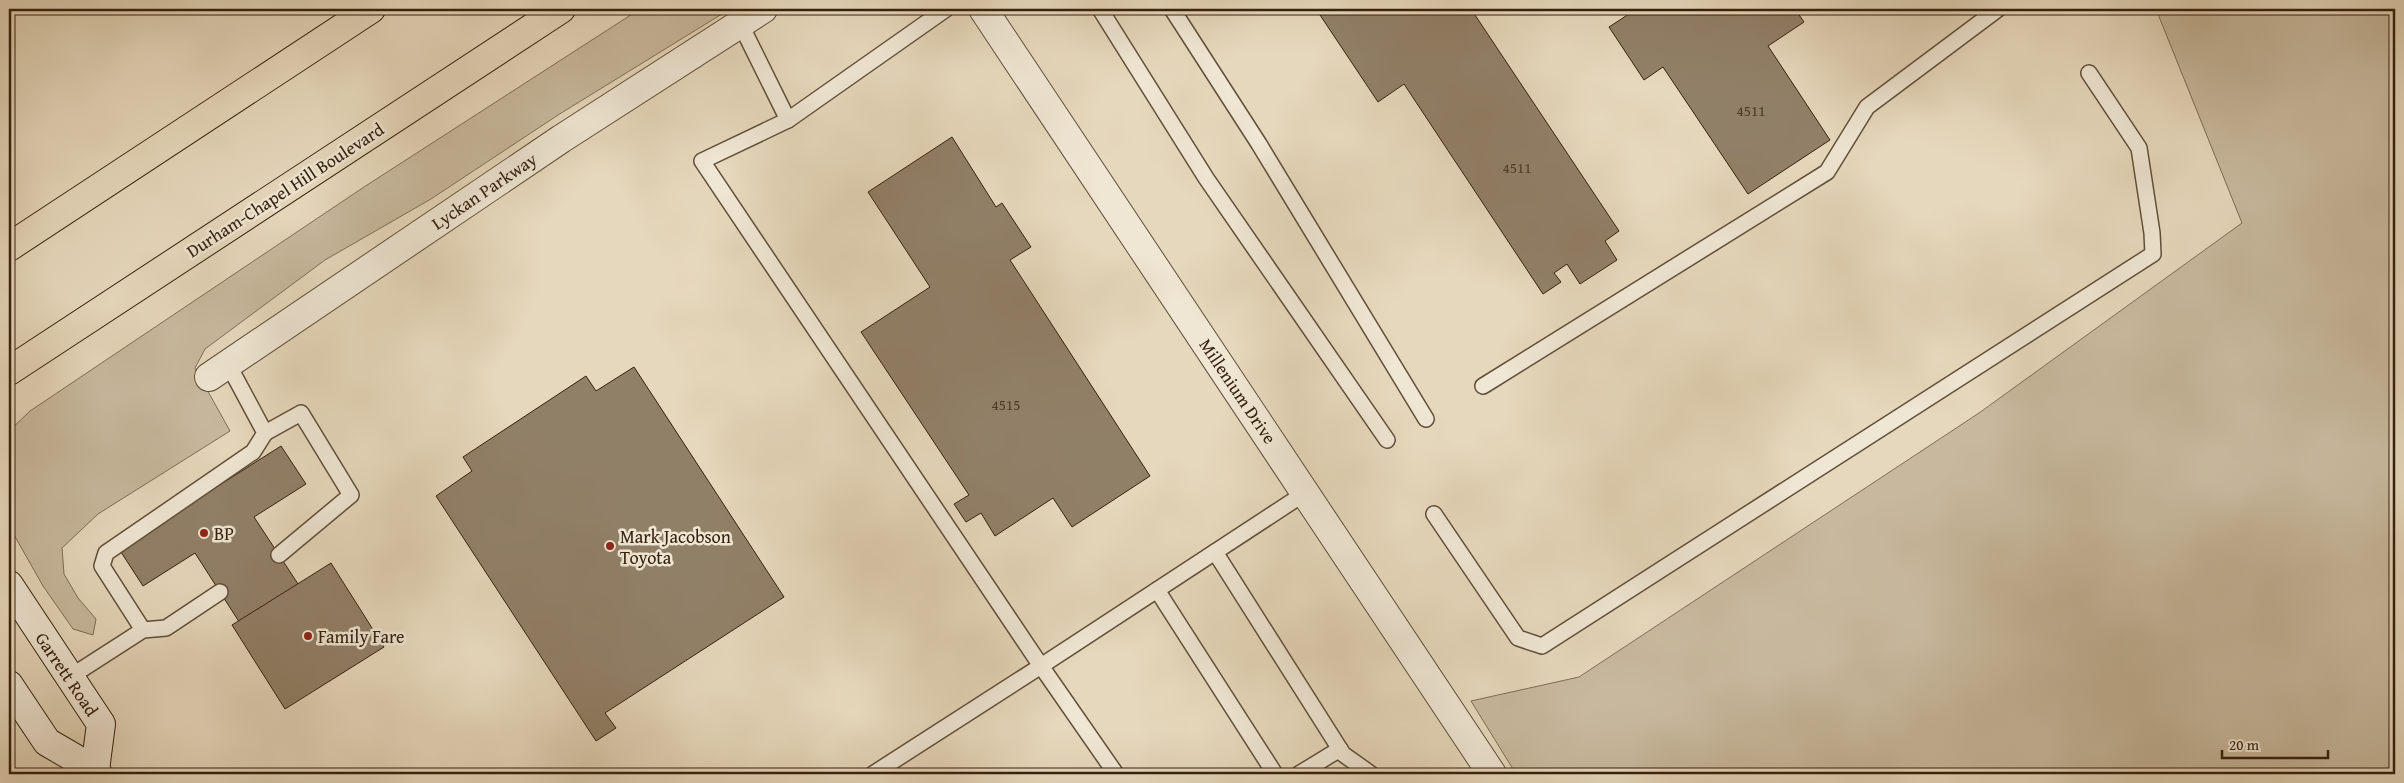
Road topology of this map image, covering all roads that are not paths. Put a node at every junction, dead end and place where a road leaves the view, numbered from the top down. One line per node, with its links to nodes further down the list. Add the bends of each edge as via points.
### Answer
1 (371, 9): 12 (highway)
2 (561, 9): 13 (highway, Durham-Chapel Hill Boulevard)
3 (763, 9): 9 (street, Lyckan Parkway)
4 (946, 9): 11 (lane)
5 (982, 9): 19 (street, Millenium Drive)
6 (1100, 9): 18 (lane, via 1206,178)
7 (1172, 9): 16 (lane)
8 (1998, 9): 15 (lane, via 1867,107 1828,172)
9 (740, 23): 11 (lane); 14 (street, Lyckan Parkway, via 561,139)
10 (2089, 73): 20 (lane, via 2139,148 2153,254 1542,646 1518,638)
11 (788, 120): 27 (lane, via 702,161)
12 (9, 247)
13 (9, 371)
14 (218, 371): 17 (lane)
15 (1483, 386)
16 (1426, 418)
17 (265, 433): 22 (lane, via 301,413 352,495); 26 (lane, via 254,452 106,553 102,566)
18 (1387, 440)
19 (1305, 493): 21 (lane); 37 (street, Millenium Drive)
20 (1434, 514)
21 (1215, 552): 24 (lane); 30 (lane)
22 (279, 555)
23 (9, 585): 28 (street, Garrett Road)
24 (1157, 590): 27 (lane); 34 (lane)
25 (220, 592): 26 (lane, via 166,628)
26 (142, 630): 28 (lane)
27 (1041, 666): 32 (lane); 33 (lane)
28 (70, 677): 31 (street, Garrett Road, via 101,724)
29 (9, 685): 31 (street, Garrett Road, via 47,742)
30 (1340, 749): 35 (lane); 36 (lane)
31 (96, 772)
32 (873, 774)
33 (1116, 774)
34 (1275, 774)
35 (1299, 774)
36 (1371, 774)
37 (1492, 774)

